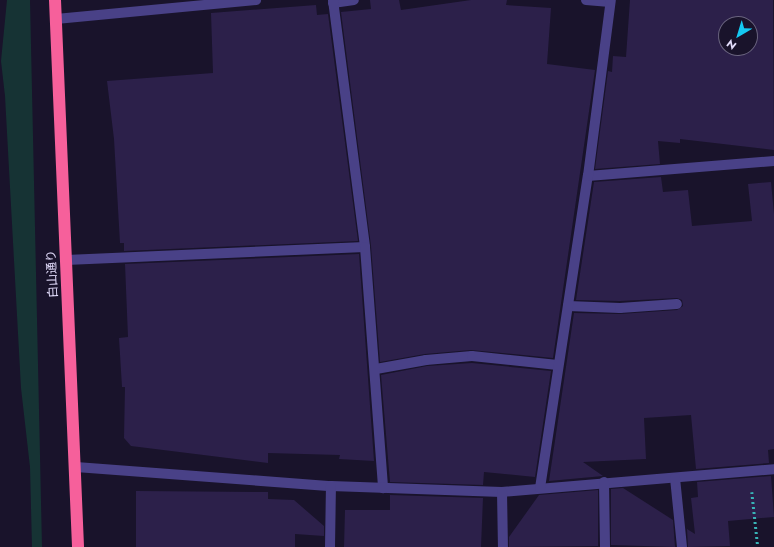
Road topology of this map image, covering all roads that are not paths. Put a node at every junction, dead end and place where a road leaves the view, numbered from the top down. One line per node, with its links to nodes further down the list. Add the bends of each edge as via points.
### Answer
1 (55, 0): 7 (highway, 白山通り)
2 (256, 0): 7 (street)
3 (354, 0): 6 (street)
4 (586, 0): 5 (street)
5 (610, 1): 9 (street)
6 (333, 2): 10 (street)
7 (56, 19): 11 (highway, 白山通り)
8 (774, 161): 9 (street)
9 (588, 176): 13 (street)
10 (365, 247): 11 (street); 15 (street)
11 (66, 260): 16 (highway, 白山通り)
12 (677, 304): 13 (street, via 620,308)
13 (568, 306): 14 (street)
14 (558, 365): 15 (street, via 472,356 426,360); 22 (street)
15 (376, 369): 21 (street)
16 (76, 467): 20 (street); 24 (highway, 白山通り)
17 (774, 469): 18 (street)
18 (675, 478): 19 (street); 28 (street)
19 (604, 482): 22 (street); 27 (street)
20 (331, 486): 21 (street); 25 (street)
21 (383, 488): 23 (street)
22 (540, 488): 23 (street)
23 (502, 492): 26 (street)
24 (78, 547)
25 (330, 547)
26 (502, 547)
27 (606, 547)
28 (682, 547)

